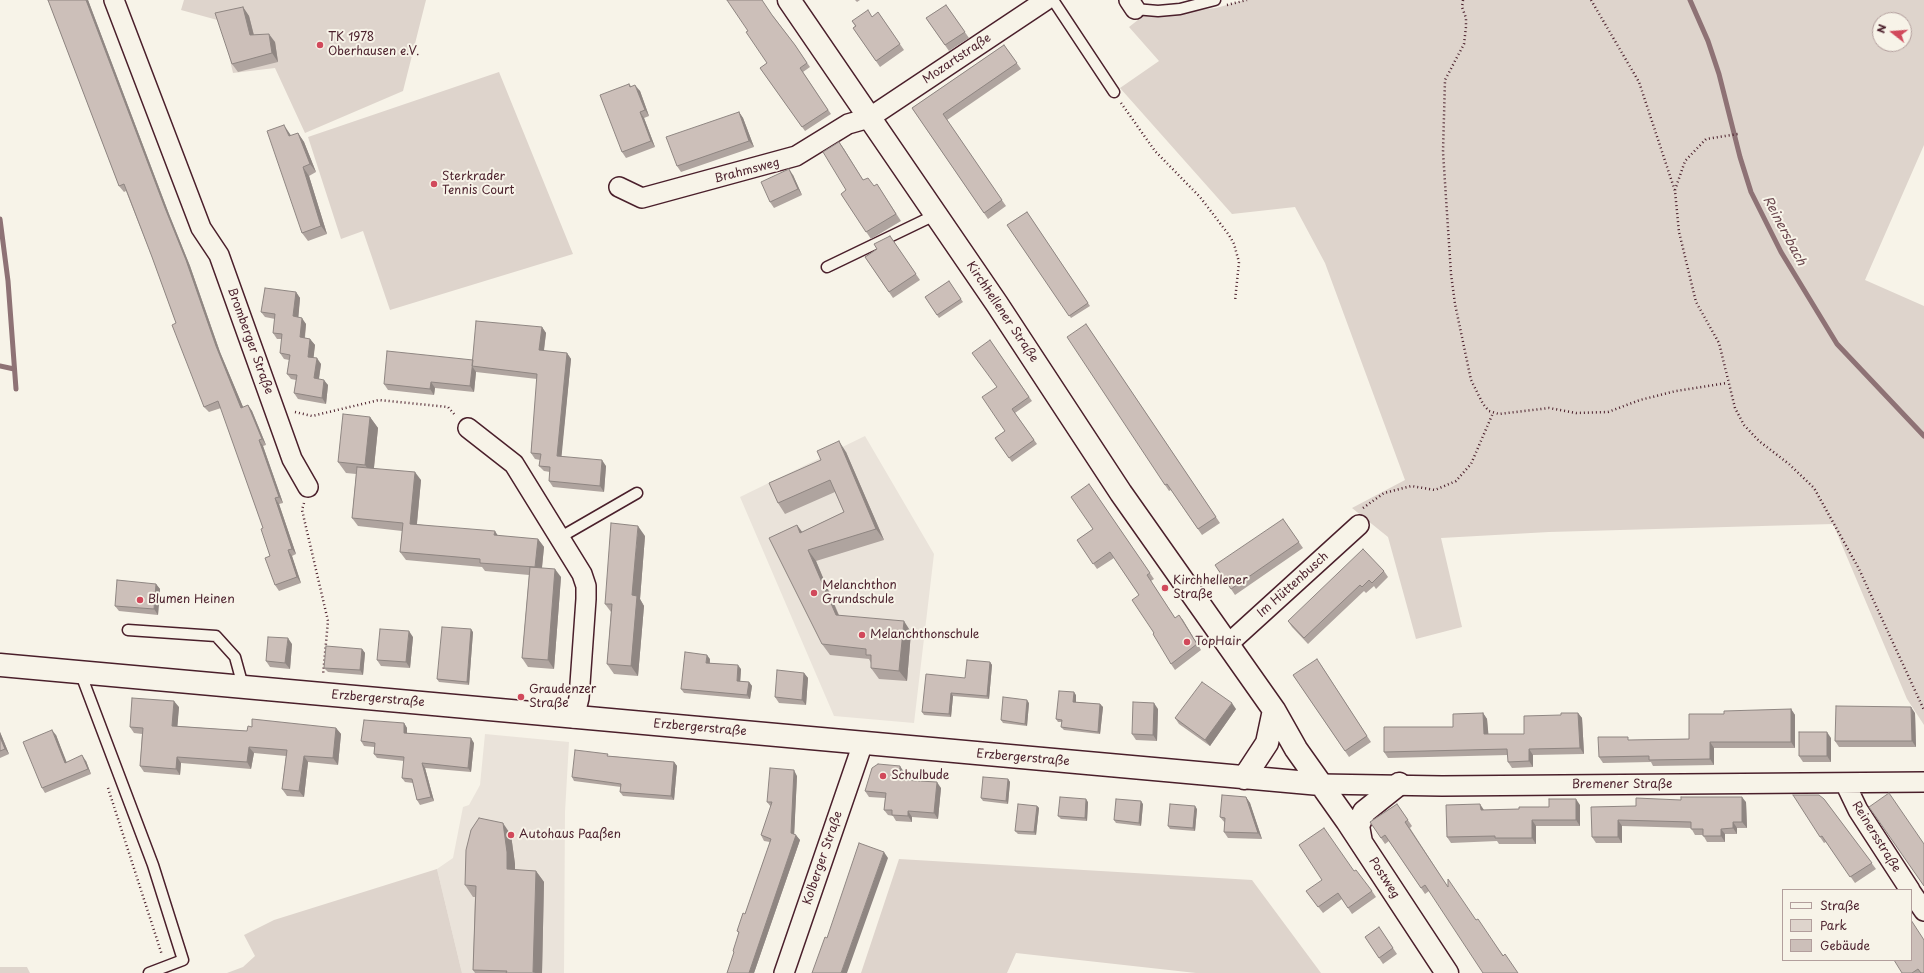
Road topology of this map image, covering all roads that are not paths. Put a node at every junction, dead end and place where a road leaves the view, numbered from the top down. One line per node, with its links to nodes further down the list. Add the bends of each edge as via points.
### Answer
1 (114, 0): 13 (street, Bromberger Straße, via 201,228 219,255 292,459)
2 (788, 0): 8 (main road, Kirchhellener Straße)
3 (1046, 0): 8 (street, Mozartstraße)
4 (1054, 0): 7 (lane)
5 (1215, 0): 6 (lane, via 1180,9 1158,11)
6 (1132, 5)
7 (1114, 92)
8 (869, 118): 9 (street, Brahmsweg, via 848,124 784,161 642,198); 10 (main road, Kirchhellener Straße)
9 (619, 187)
10 (935, 215): 11 (lane); 18 (main road, Kirchhellener Straße, via 1126,500)
11 (827, 267)
12 (468, 428): 16 (street, via 514,464)
13 (308, 487)
14 (638, 493): 16 (lane)
15 (1359, 525): 18 (street, Im Hüttenbusch)
16 (559, 538): 23 (street, via 582,574 586,586 579,698)
17 (128, 630): 21 (lane, via 216,636 235,657)
18 (1227, 645): 22 (main road, Kirchhellener Straße)
19 (0, 665): 20 (main road, Erzbergerstraße)
20 (80, 672): 21 (main road, Erzbergerstraße); 34 (lane, via 153,865 183,960)
21 (243, 686): 23 (main road, Erzbergerstraße)
22 (1274, 710): 25 (main road, via 1268,743); 28 (main road, Kirchhellener Straße)
23 (574, 718): 24 (main road, Erzbergerstraße)
24 (863, 743): 25 (main road, Erzbergerstraße); 35 (street, Kolberger Straße)
25 (1244, 778): 28 (main road, Erzbergerstraße)
26 (1924, 782): 27 (street, Bremener Straße)
27 (1845, 783): 29 (street, Bremener Straße, via 1442,786); 31 (street, Reinersstraße, via 1858,810)
28 (1320, 784): 29 (street, Bremener Straße); 30 (main road, Postweg)
29 (1398, 784): 30 (main road, via 1364,812 1358,826)
30 (1361, 842): 36 (main road, Postweg)
31 (1909, 889)
32 (1912, 894): 33 (street, Reinersstraße)
33 (1924, 911)
34 (149, 973)
35 (784, 973)
36 (1447, 973)

